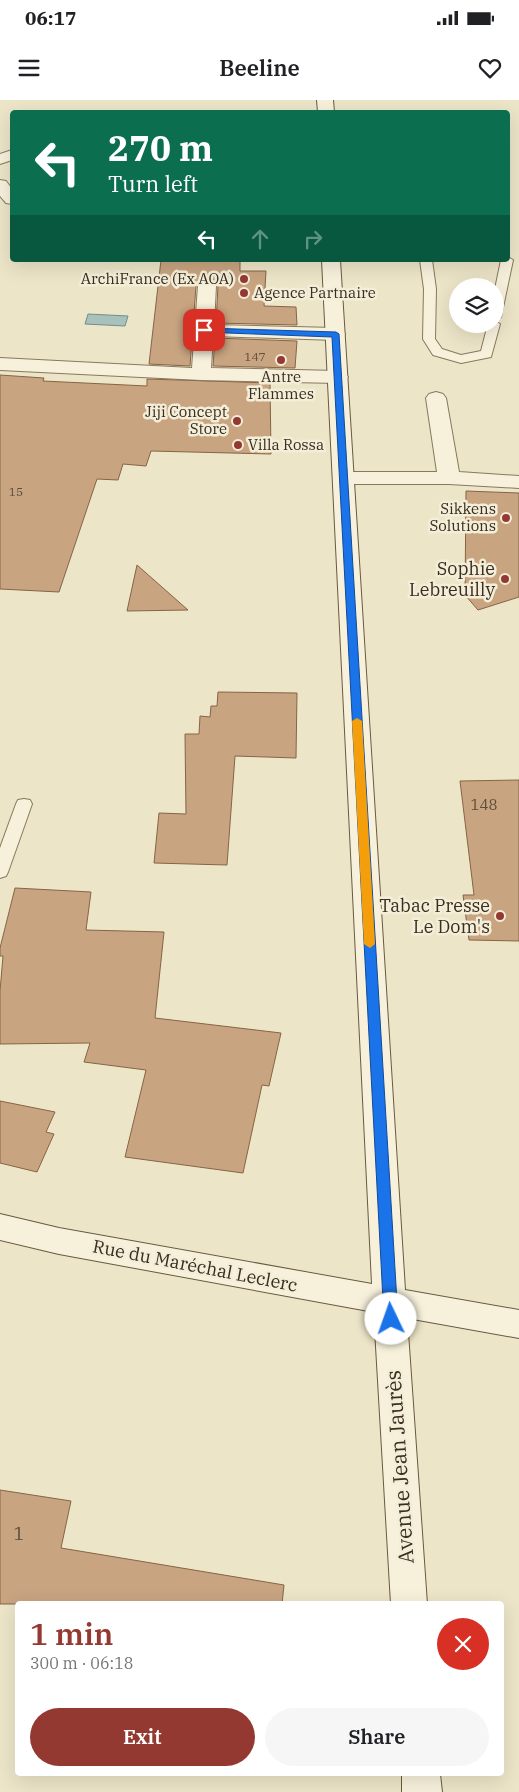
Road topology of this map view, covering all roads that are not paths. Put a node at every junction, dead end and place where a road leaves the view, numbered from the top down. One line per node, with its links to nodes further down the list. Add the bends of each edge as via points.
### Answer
1 (0, 184): 2 (main road)
2 (10, 196)
3 (331, 262): 10 (main road, Avenue Jean Jaurès)
4 (426, 262): 9 (lane, via 430,289 429,339 438,352 461,359 487,354)
5 (507, 262): 6 (lane)
6 (503, 278)
7 (206, 286): 8 (main road)
8 (204, 330): 10 (main road); 12 (main road)
9 (492, 333)
10 (336, 334): 13 (main road, Avenue Jean Jaurès)
11 (0, 364): 12 (main road)
12 (201, 374): 13 (main road)
13 (338, 377): 15 (main road, Avenue Jean Jaurès)
14 (436, 398): 16 (main road)
15 (344, 478): 16 (main road); 21 (main road, Avenue Jean Jaurès)
16 (449, 478): 17 (main road)
17 (519, 482)
18 (24, 804): 19 (lane)
19 (0, 872)
20 (0, 1227): 21 (main road, Rue du Maréchal Leclerc)
21 (390, 1301): 22 (main road, Rue du Maréchal Leclerc); 23 (main road, Avenue Jean Jaurès)
22 (519, 1324)
23 (409, 1601)
24 (421, 1776): 25 (main road)
25 (422, 1792)

